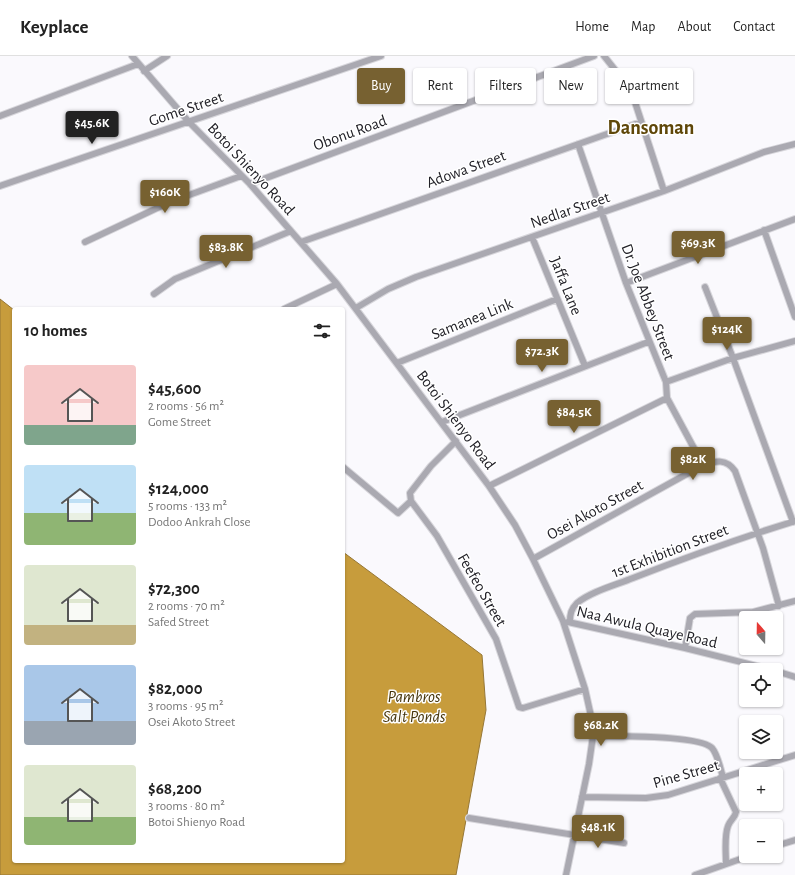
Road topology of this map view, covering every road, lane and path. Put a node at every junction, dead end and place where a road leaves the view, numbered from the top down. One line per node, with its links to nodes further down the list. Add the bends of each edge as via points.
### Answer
1 (132, 56): 6 (street, Botoi Shienyo Road)
2 (167, 56): 7 (street)
3 (381, 56): 9 (street, Gome Street)
4 (594, 56): 14 (street, Obonu Road)
5 (604, 56): 10 (street, via 630,91)
6 (138, 64): 7 (street, Botoi Shienyo Road); 8 (street)
7 (144, 71): 9 (street, Botoi Shienyo Road)
8 (0, 116)
9 (189, 122): 13 (street, Botoi Shienyo Road); 15 (street, Gome Street)
10 (641, 122): 11 (street, Adowa Street); 16 (street)
11 (578, 144): 17 (street, Dr. Joe Abbey Street); 23 (street, Adowa Street)
12 (795, 144): 16 (street, Nedlar Street, via 764,152)
13 (241, 176): 14 (street, Botoi Shienyo Road); 22 (street, via 170,202)
14 (250, 184): 20 (street, Botoi Shienyo Road)
15 (0, 186)
16 (664, 191): 17 (street, Nedlar Street)
17 (601, 213): 21 (street, Nedlar Street); 25 (street, Dr. Joe Abbey Street)
18 (795, 219): 19 (street)
19 (764, 230): 25 (street); 31 (street)
20 (291, 231): 23 (street, Botoi Shienyo Road); 27 (street, via 175,279)
21 (532, 237): 28 (street, Jaffa Lane); 30 (street, Nedlar Street, via 416,277 388,289)
22 (85, 242)
23 (301, 242): 24 (street, Botoi Shienyo Road)
24 (337, 284): 29 (street); 30 (street, Botoi Shienyo Road)
25 (626, 284): 33 (street, Dr. Joe Abbey Street)
26 (705, 287): 34 (street)
27 (154, 294)
28 (557, 299): 35 (street, Samanea Link); 36 (street, Jaffa Lane)
29 (288, 307)
30 (356, 308): 35 (street, Botoi Shienyo Road)
31 (795, 317)
32 (795, 341): 34 (street)
33 (648, 342): 36 (street); 37 (street, Dr. Joe Abbey Street)
34 (734, 358): 37 (street); 45 (street)
35 (397, 363): 39 (street, Botoi Shienyo Road)
36 (585, 366): 39 (street)
37 (666, 382): 38 (street, Dr. Joe Abbey Street)
38 (667, 398): 41 (street, Dr. Joe Abbey Street); 43 (street)
39 (442, 422): 40 (street, Botoi Shienyo Road)
40 (456, 441): 43 (street, Botoi Shienyo Road); 44 (street, via 431,466 410,493)
41 (703, 465): 46 (street, Osei Akoto Street, via 721,460 732,466); 47 (street, Osei Akoto Street)
42 (345, 469): 44 (street, via 398,513)
43 (489, 486): 47 (street, Botoi Shienyo Road, via 515,526)
44 (411, 501): 56 (street, Feefeo Street, via 437,536 496,639 520,708)
45 (794, 521): 46 (street, 1st Exhibition Street)
46 (757, 532): 49 (street, Osei Akoto Street); 51 (street, 1st Exhibition Street, via 596,593 577,603 570,612)
47 (532, 559): 50 (street, Botoi Shienyo Road)
48 (795, 601): 49 (street)
49 (779, 606): 52 (street, via 753,612 695,614 690,618)
50 (563, 621): 51 (street, Naa Awula Quaye Road); 56 (street, Botoi Shienyo Road)
51 (570, 622): 52 (street, Naa Awula Quaye Road)
52 (685, 648): 53 (street, Naa Awula Quaye Road)
53 (744, 663)
54 (783, 673): 55 (street)
55 (795, 677)
56 (585, 689): 57 (street, Botoi Shienyo Road)
57 (593, 736): 59 (street, via 668,738 708,745 714,753); 60 (street, Botoi Shienyo Road)
58 (795, 755): 59 (street, Pine Street)
59 (722, 777): 60 (street, Pine Street, via 668,795 646,798); 67 (street, via 736,812 726,833)
60 (582, 797): 62 (street, Botoi Shienyo Road)
61 (469, 818): 62 (street)
62 (574, 836): 64 (street); 68 (street, Botoi Shienyo Road)
63 (795, 840): 65 (street)
64 (624, 843)
65 (783, 844)
66 (739, 859): 67 (street)
67 (726, 864): 69 (street)
68 (566, 875)
69 (695, 875)

